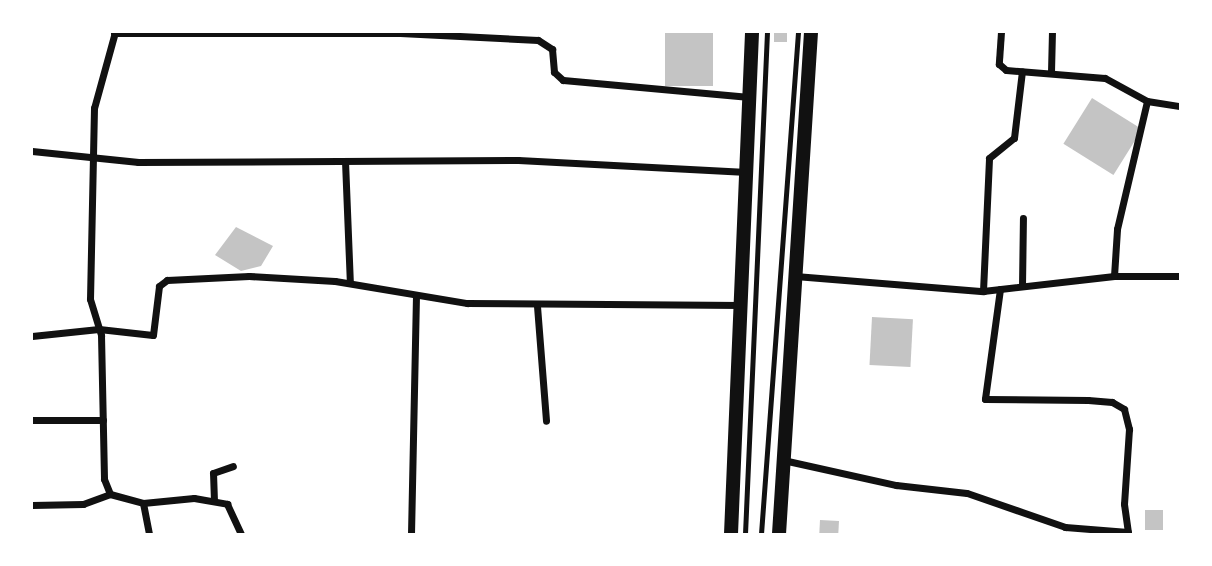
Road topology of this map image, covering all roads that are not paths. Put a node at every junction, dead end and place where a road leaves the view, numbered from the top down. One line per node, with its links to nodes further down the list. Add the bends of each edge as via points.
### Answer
1 (115, 32): 2 (street); 15 (street, via 94,108)
2 (384, 32): 11 (street, via 538,40 552,49 554,72 563,80)
3 (752, 32): 11 (main road)
4 (767, 32): 45 (lane)
5 (798, 32): 46 (lane)
6 (811, 32): 19 (main road)
7 (1001, 32): 9 (street, via 999,64 1006,70)
8 (1052, 32): 10 (street)
9 (1022, 71): 10 (street); 25 (street, via 1014,138 989,158)
10 (1051, 72): 12 (street, via 1105,78)
11 (750, 97): 17 (main road)
12 (1147, 101): 13 (street); 20 (street, via 1117,229)
13 (1181, 106)
14 (32, 151): 15 (street)
15 (93, 161): 16 (street); 29 (street, via 89,279)
16 (345, 161): 17 (street, via 531,161); 22 (street)
17 (748, 172): 27 (main road)
18 (1023, 218): 23 (street)
19 (795, 276): 25 (street); 34 (main road)
20 (1114, 276): 21 (street); 23 (street)
21 (1181, 276)
22 (350, 283): 26 (street); 29 (street, via 249,276 167,280 158,289 155,334 113,334)
23 (1022, 286): 24 (street)
24 (1000, 289): 25 (street); 40 (street, via 985,399 1088,400 1112,402 1124,409 1129,429 1124,505)
25 (983, 291)
26 (416, 296): 28 (street, via 444,302); 43 (street)
27 (744, 305): 28 (street); 44 (main road)
28 (537, 306): 33 (street)
29 (99, 329): 30 (street); 31 (street)
30 (32, 336)
31 (103, 419): 32 (street); 36 (street, via 102,457)
32 (32, 420)
33 (546, 421)
34 (782, 460): 40 (street, via 896,485 967,494 1065,527); 47 (main road)
35 (233, 466): 37 (street, via 214,473)
36 (110, 494): 38 (street); 39 (street, via 83,504)
37 (214, 501): 38 (street, via 194,498); 42 (street, via 231,508)
38 (143, 503): 41 (street)
39 (32, 505)
40 (1128, 533)
41 (149, 534)
42 (241, 534)
43 (411, 534)
44 (731, 534)
45 (745, 534)
46 (761, 534)
47 (779, 534)

